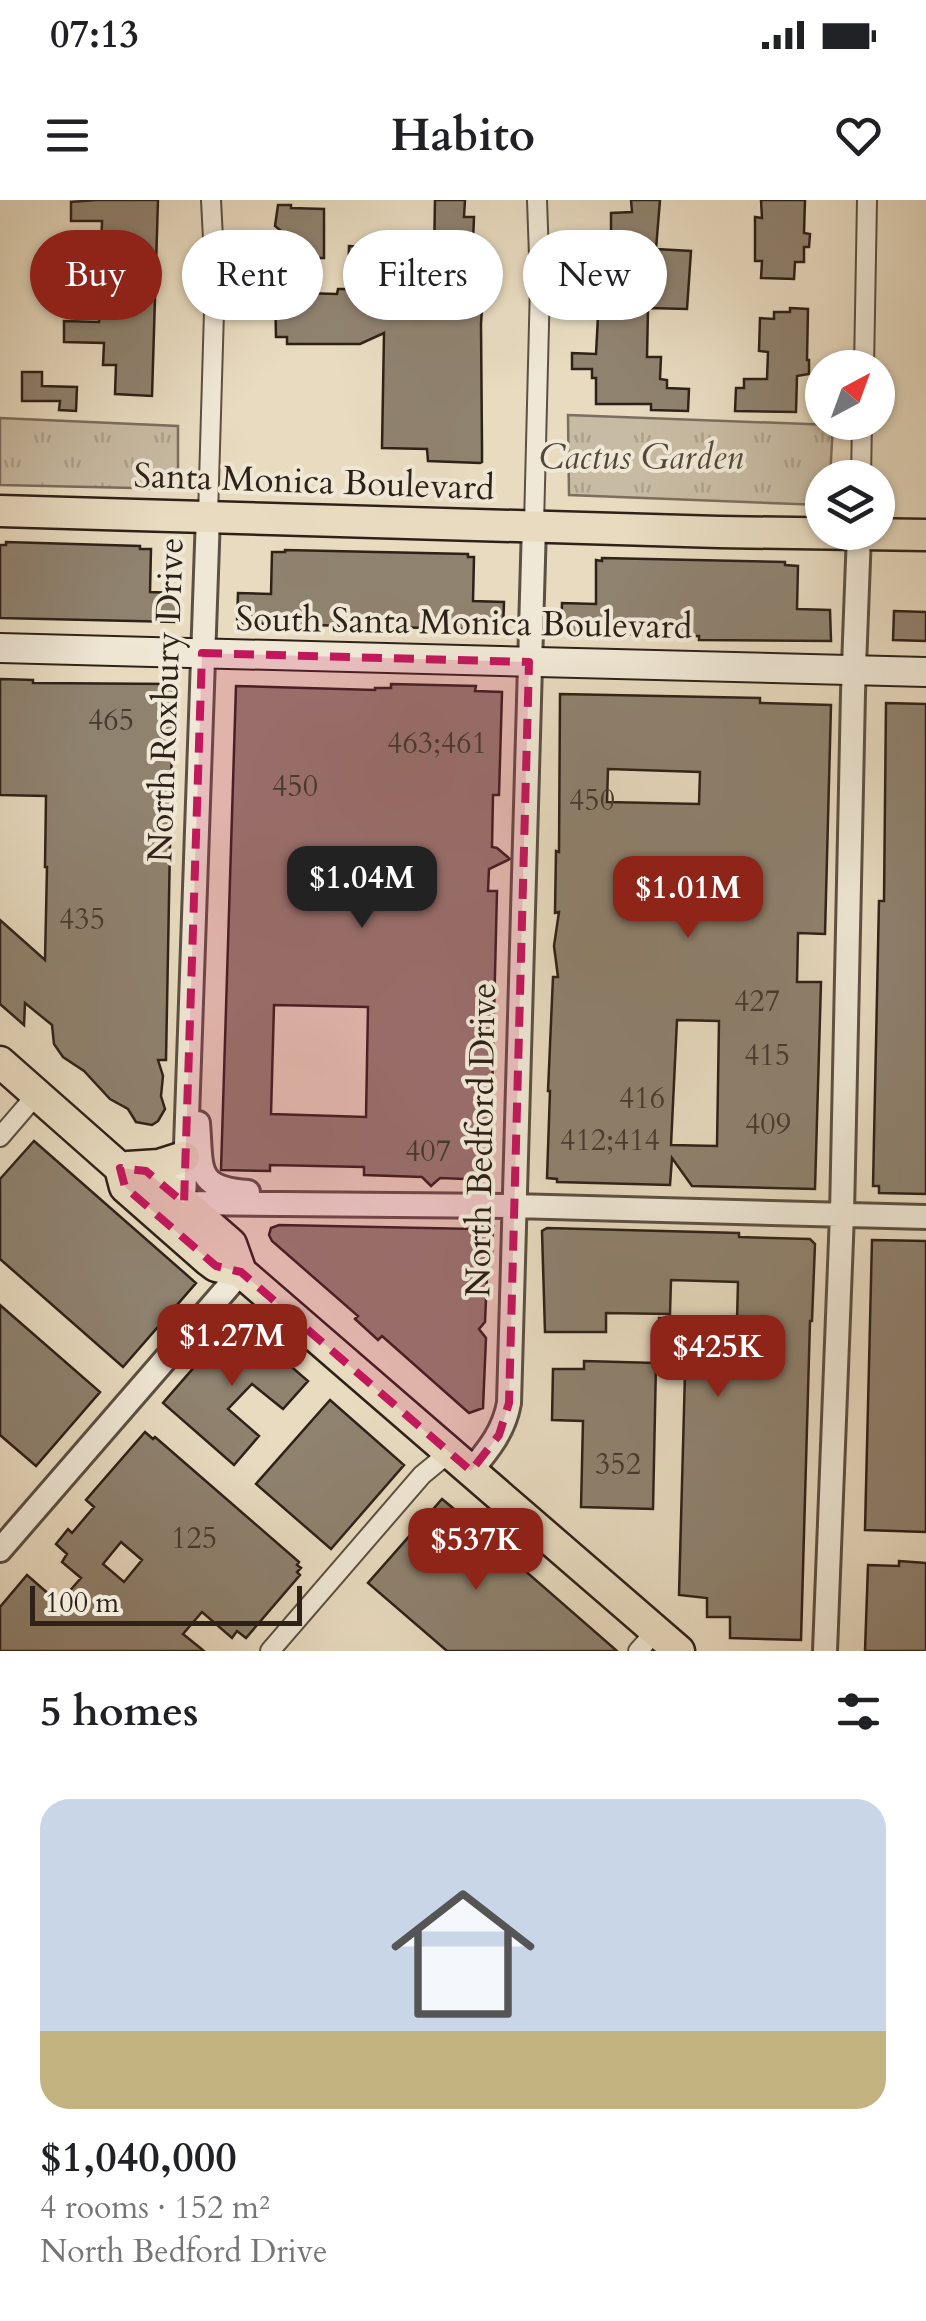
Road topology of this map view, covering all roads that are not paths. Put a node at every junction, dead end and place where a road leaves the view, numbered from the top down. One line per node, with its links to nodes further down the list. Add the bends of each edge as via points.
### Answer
1 (210, 200): 6 (street, North Roxbury Drive, via 215,276)
2 (537, 200): 7 (street, North Bedford Drive)
3 (866, 200): 4 (street)
4 (864, 350)
5 (0, 511): 6 (main road, Santa Monica Boulevard)
6 (208, 516): 7 (main road, Santa Monica Boulevard); 13 (street, North Roxbury Drive)
7 (534, 525): 8 (main road, Santa Monica Boulevard); 14 (street, North Bedford Drive)
8 (805, 532)
9 (895, 534): 10 (main road, Santa Monica Boulevard)
10 (926, 535)
11 (859, 550): 15 (street)
12 (0, 648): 13 (main road, South Santa Monica Boulevard)
13 (202, 654): 14 (main road, South Santa Monica Boulevard); 18 (street, North Roxbury Drive)
14 (529, 662): 15 (main road, South Santa Monica Boulevard); 25 (street, North Bedford Drive)
15 (854, 670): 16 (main road, South Santa Monica Boulevard); 26 (street)
16 (926, 672)
17 (0, 1062): 19 (main road)
18 (187, 1090): 21 (street, North Roxbury Drive); 24 (street, via 198,1115 201,1170 210,1182 225,1190 338,1196)
19 (37, 1094): 20 (street); 22 (main road)
20 (0, 1137)
21 (184, 1157): 22 (main road); 23 (street, North Roxbury Drive)
22 (120, 1168): 23 (main road, via 146,1171); 28 (main road, via 125,1187 208,1260)
23 (184, 1203): 24 (street); 28 (main road, via 231,1244)
24 (350, 1203): 25 (street)
25 (514, 1206): 26 (street); 29 (street, North Bedford Drive, via 506,1422 499,1435)
26 (842, 1214): 27 (street); 33 (street)
27 (926, 1217)
28 (242, 1272): 29 (main road); 30 (street)
29 (460, 1461): 31 (main road); 32 (street, via 422,1475)
30 (0, 1550)
31 (658, 1644)
32 (270, 1651)
33 (825, 1651)

